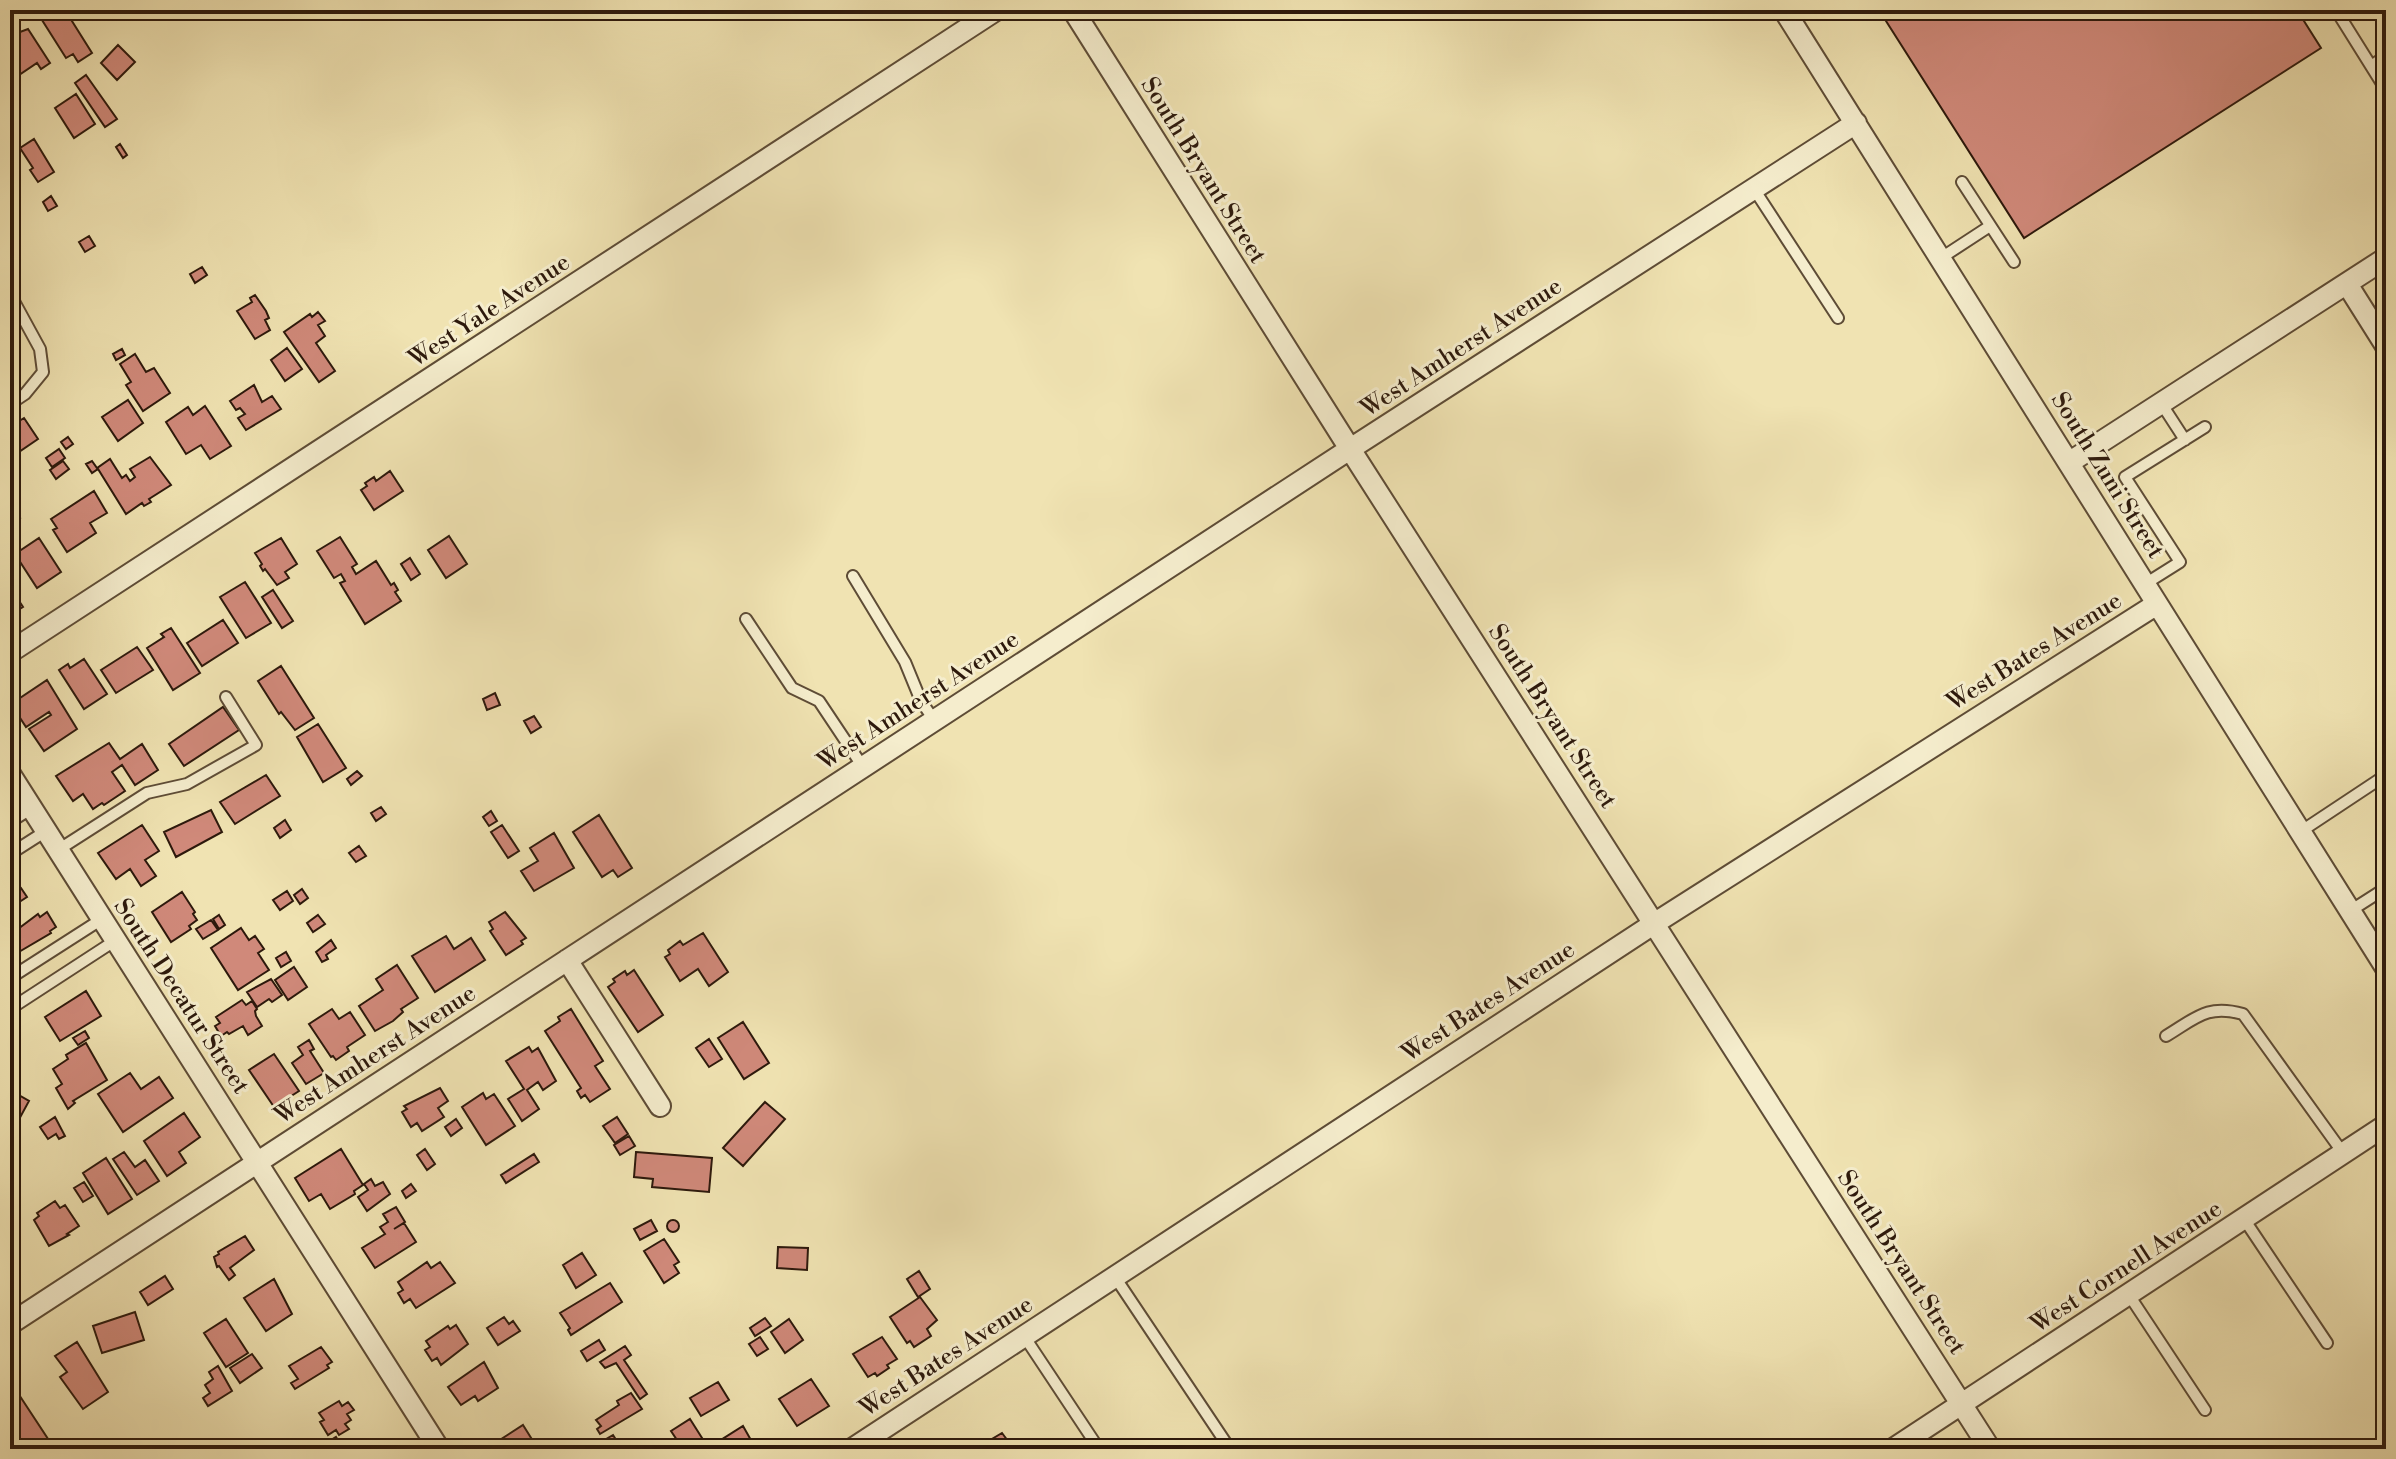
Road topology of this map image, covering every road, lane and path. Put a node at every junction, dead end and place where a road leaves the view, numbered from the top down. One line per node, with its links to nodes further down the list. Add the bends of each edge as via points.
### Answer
1 (996, 10): 29 (street, West Yale Avenue)
2 (1073, 10): 23 (street, South Bryant Street)
3 (1784, 10): 8 (street, South Zuni Street)
4 (2336, 10): 6 (lane)
5 (2386, 56): 6 (lane)
6 (2371, 66): 7 (lane)
7 (2386, 90)
8 (1856, 123): 10 (street, West Amherst Avenue); 12 (street, South Zuni Street)
9 (1962, 182): 11 (lane)
10 (1754, 189): 17 (lane); 23 (street, West Amherst Avenue)
11 (1990, 226): 12 (lane); 14 (lane)
12 (1941, 258): 24 (street, South Zuni Street)
13 (2386, 258): 15 (street)
14 (2014, 262)
15 (2347, 284): 18 (street); 19 (street)
16 (10, 294): 20 (lane, via 40,349 43,372)
17 (1838, 318)
18 (2386, 346)
19 (2161, 403): 22 (lane); 24 (street)
20 (10, 404)
21 (2205, 427): 22 (lane)
22 (2185, 440): 26 (lane, via 2125,477 2180,562)
23 (1350, 449): 31 (street, West Amherst Avenue); 44 (street, South Bryant Street)
24 (2070, 462): 26 (street, South Zuni Street)
25 (853, 576): 31 (lane)
26 (2145, 584): 27 (street, South Zuni Street)
27 (2157, 604): 38 (street, South Zuni Street); 44 (street, West Bates Avenue)
28 (746, 619): 32 (lane, via 792,688 819,701)
29 (10, 652)
30 (226, 697): 39 (lane, via 256,745 187,784 147,793)
31 (934, 720): 32 (street, West Amherst Avenue)
32 (863, 767): 46 (street, West Amherst Avenue)
33 (10, 774): 35 (street, South Decatur Street)
34 (2386, 775): 38 (lane)
35 (32, 808): 36 (lane); 37 (street, South Decatur Street)
36 (10, 822)
37 (46, 831): 39 (street, South Decatur Street); 40 (lane)
38 (2300, 832): 42 (street, South Zuni Street)
39 (58, 850): 43 (street, South Decatur Street)
40 (10, 854)
41 (2386, 888): 42 (lane)
42 (2350, 911): 47 (street, South Zuni Street)
43 (102, 919): 45 (street, South Decatur Street); 48 (lane)
44 (1655, 923): 56 (street, West Bates Avenue); 61 (street, South Bryant Street)
45 (116, 940): 49 (lane); 54 (street, South Decatur Street)
46 (567, 960): 51 (street); 54 (street, West Amherst Avenue)
47 (2386, 968)
48 (10, 978)
49 (10, 1009)
50 (2166, 1036): 53 (lane, via 2204,1013 2224,1009 2243,1014)
51 (660, 1106)
52 (2386, 1125): 53 (street, West Cornell Avenue)
53 (2343, 1153): 55 (street, West Cornell Avenue)
54 (257, 1161): 58 (street, West Amherst Avenue); 63 (street, South Decatur Street)
55 (2244, 1219): 57 (street, West Cornell Avenue); 60 (lane)
56 (1115, 1277): 59 (street, West Bates Avenue); 66 (lane)
57 (2129, 1295): 61 (street, West Cornell Avenue); 62 (lane)
58 (10, 1324)
59 (1024, 1336): 64 (street, West Bates Avenue); 65 (lane)
60 (2327, 1343)
61 (1962, 1405): 67 (street, West Cornell Avenue); 68 (street, South Bryant Street)
62 (2205, 1410)
63 (439, 1449)
64 (852, 1449)
65 (1099, 1449)
66 (1230, 1449)
67 (1893, 1449)
68 (1990, 1449)

